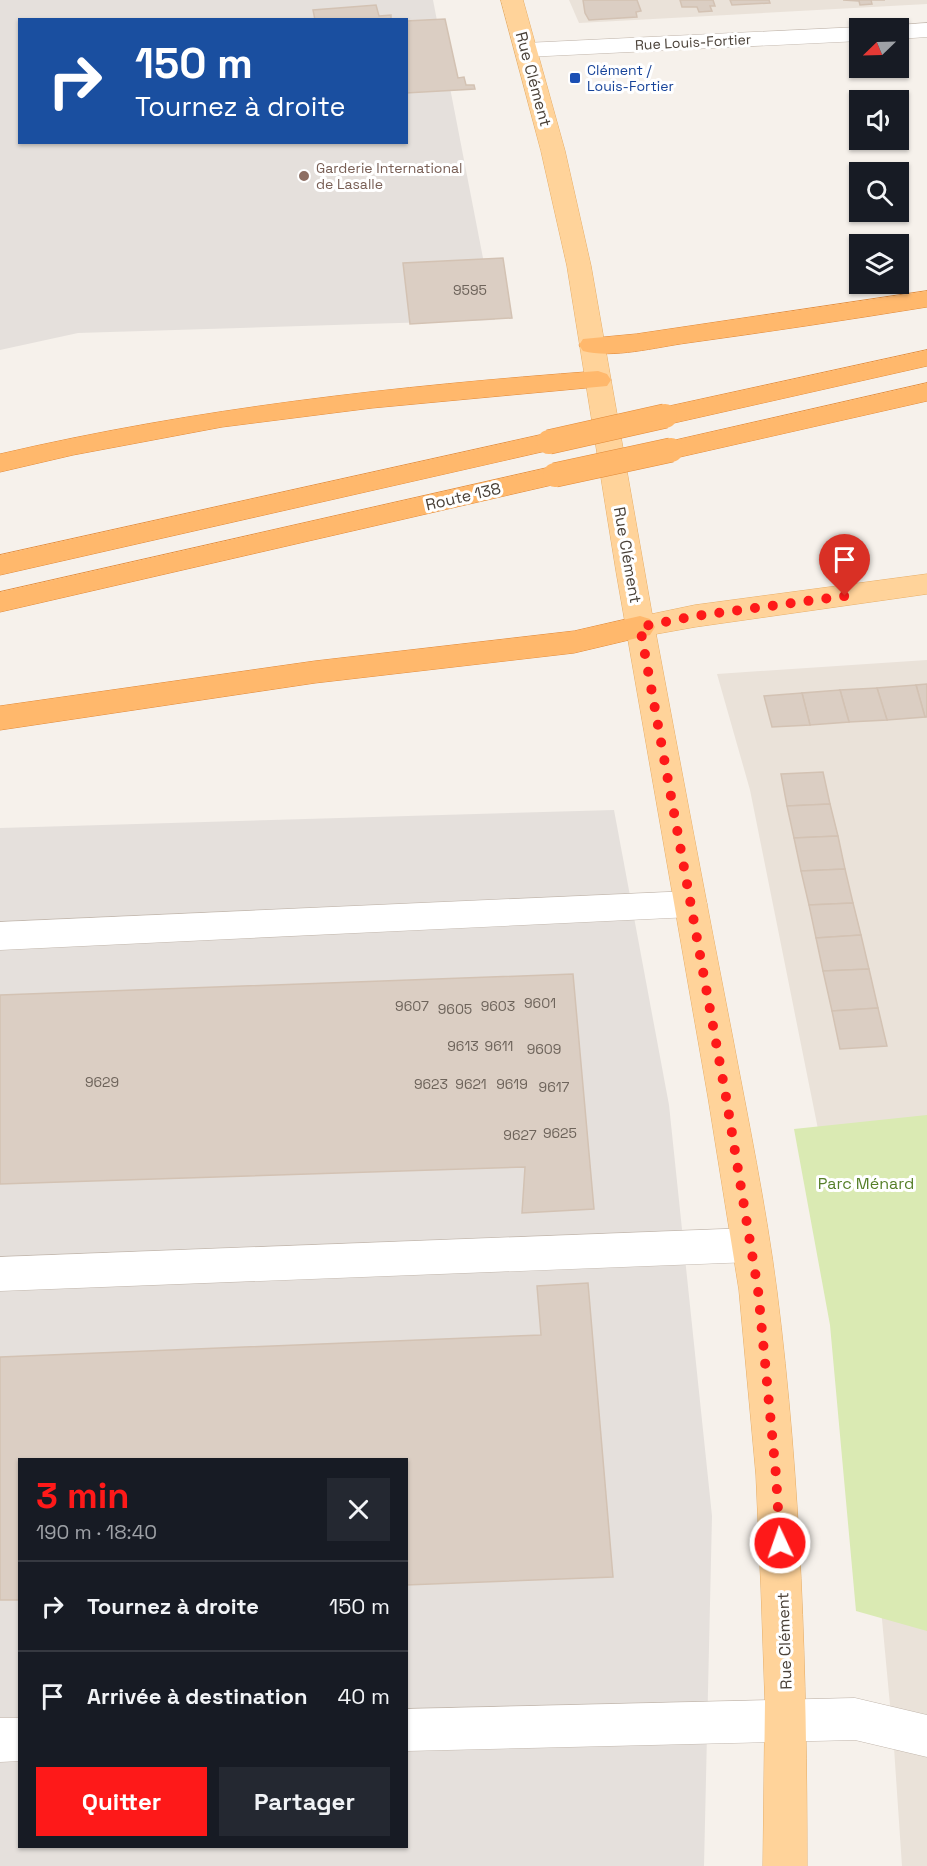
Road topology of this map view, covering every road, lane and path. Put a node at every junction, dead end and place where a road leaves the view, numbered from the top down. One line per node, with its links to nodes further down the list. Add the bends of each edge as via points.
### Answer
1 (512, 0): 5 (main road, Rue Clément)
2 (927, 30): 3 (street)
3 (909, 31)
4 (849, 35): 5 (street, Rue Louis-Fortier)
5 (526, 50): 7 (main road, Rue Clément, via 572,230)
6 (927, 299): 7 (highway, via 772,324)
7 (592, 345): 9 (main road, Rue Clément)
8 (927, 358): 12 (highway, Route 138, bridge)
9 (598, 381): 11 (highway, via 397,397 242,415 97,440); 15 (main road, Rue Clément)
10 (927, 392): 14 (highway, Route 138, bridge)
11 (0, 463)
12 (0, 565)
13 (927, 584): 15 (main road)
14 (0, 602)
15 (640, 627): 16 (highway, via 574,642 315,672); 17 (main road, Rue Clément)
16 (0, 718)
17 (691, 904): 18 (street); 19 (main road, Rue Clément)
18 (0, 936)
19 (751, 1245): 20 (street); 21 (main road, Rue Clément, via 776,1475)
20 (0, 1274)
21 (786, 1722): 22 (street); 23 (street, via 855,1719); 26 (main road, Rue Clément)
22 (408, 1730)
23 (927, 1736)
24 (18, 1739): 25 (street)
25 (0, 1740)
26 (785, 1866)

